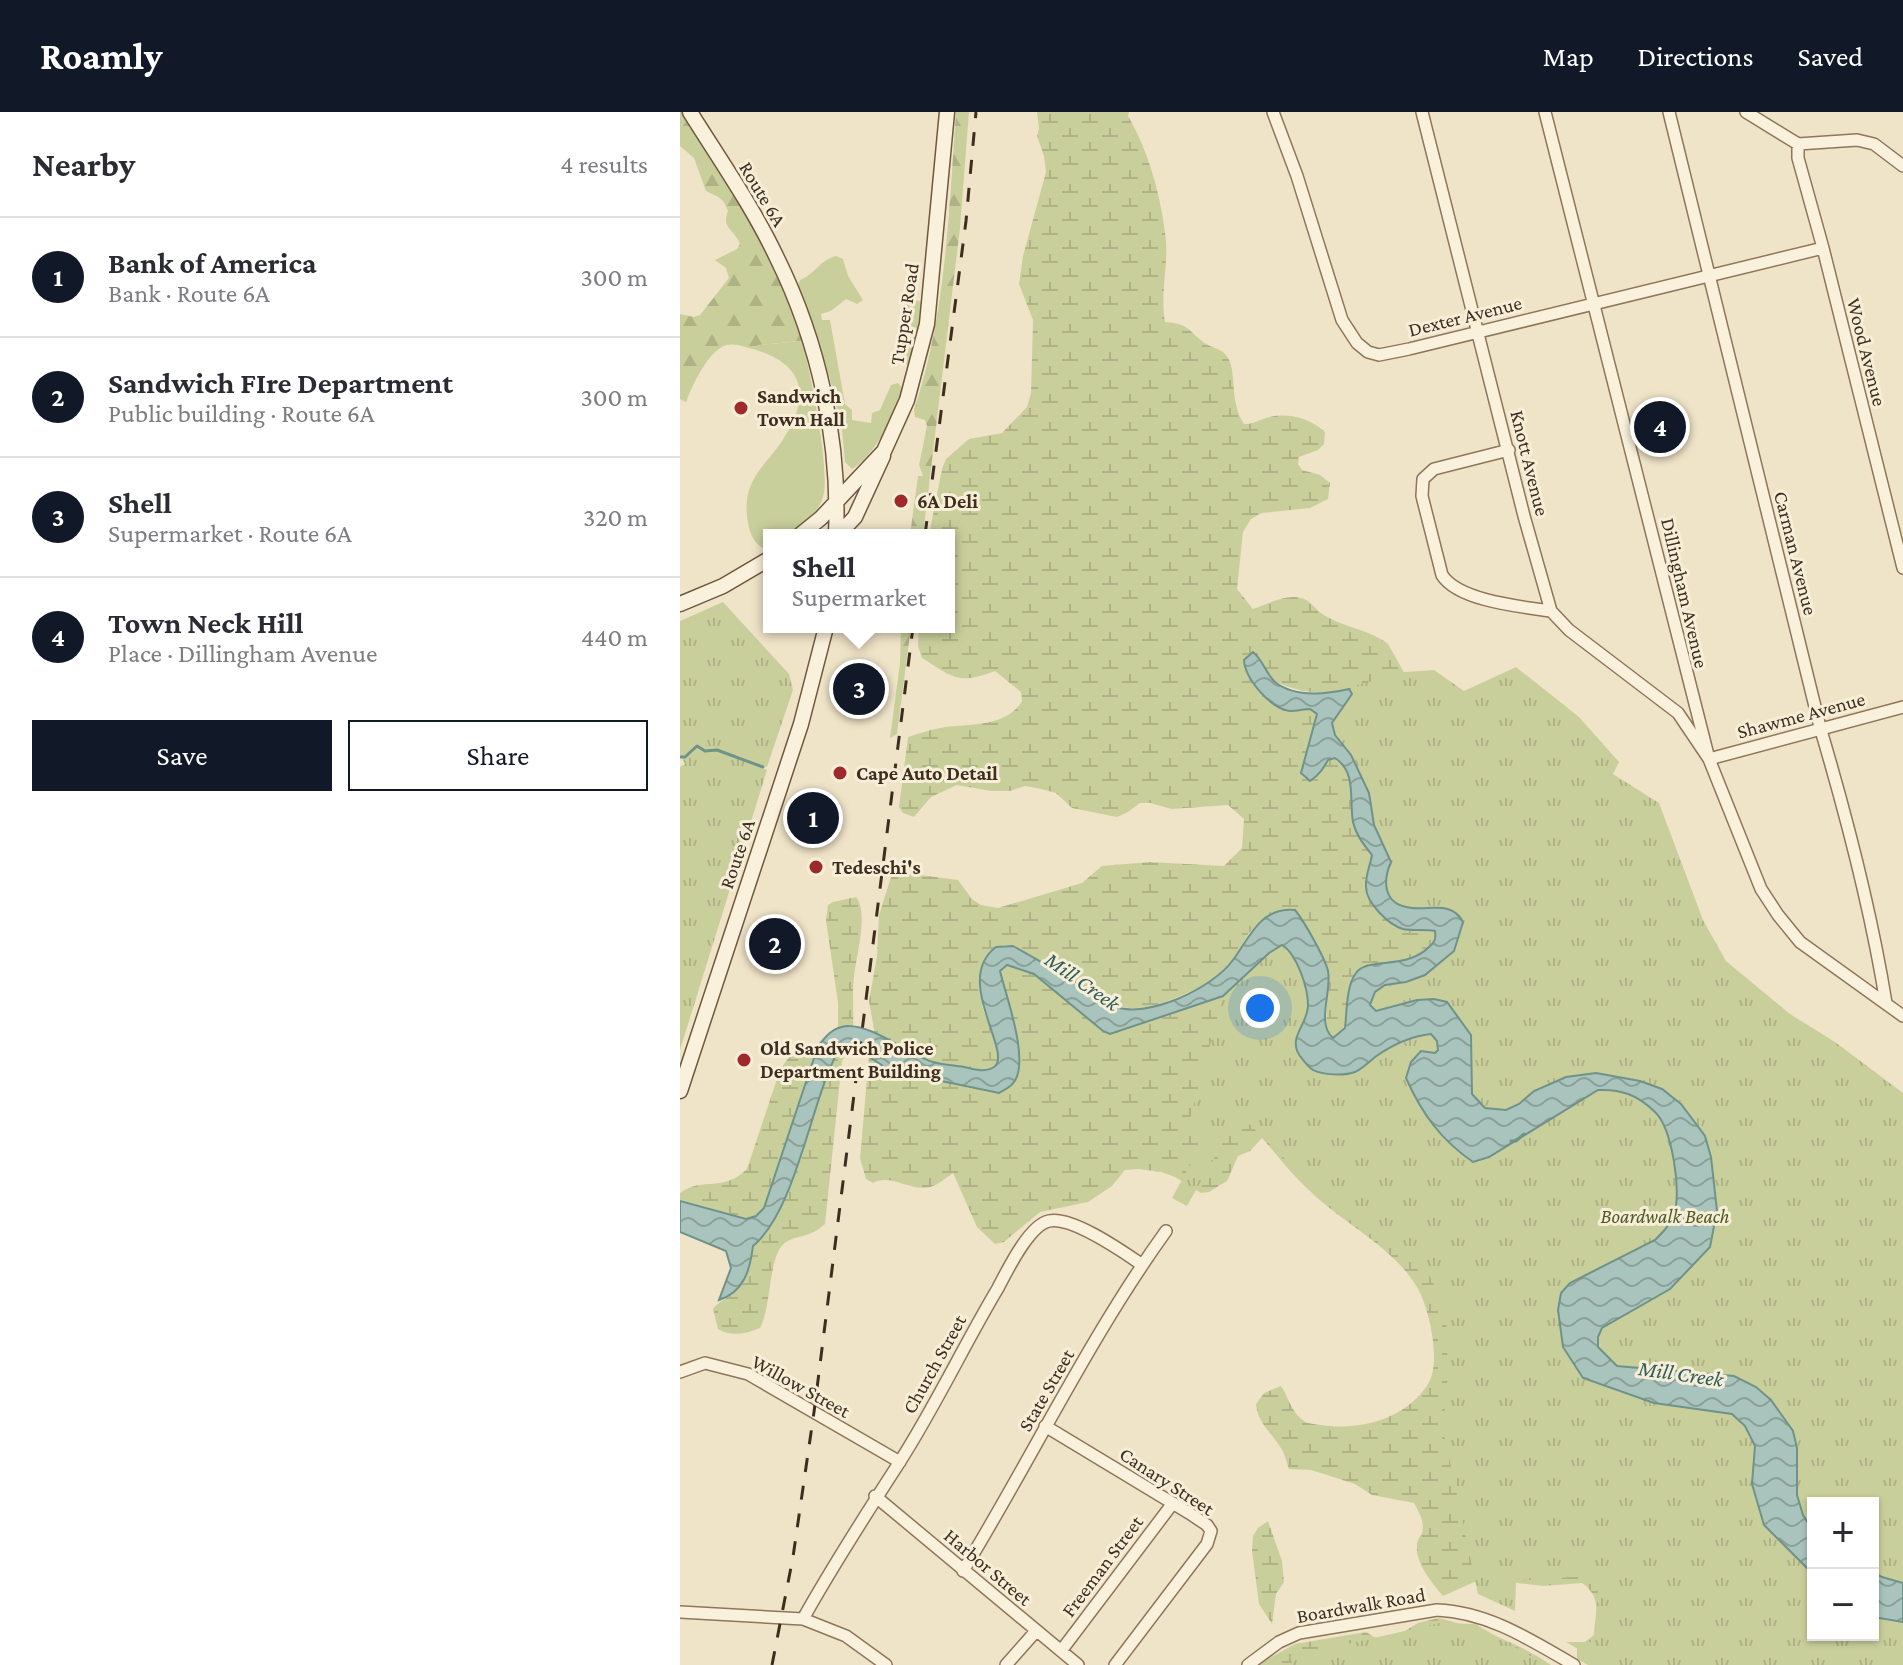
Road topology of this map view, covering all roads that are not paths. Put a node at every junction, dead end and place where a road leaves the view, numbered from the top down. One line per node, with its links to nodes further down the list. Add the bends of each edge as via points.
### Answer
1 (690, 112): 16 (main road, Route 6A, via 765,235 796,300 824,393)
2 (947, 112): 15 (main road, Tupper Road, via 927,324 907,400)
3 (1273, 112): 13 (street, Dexter Avenue, via 1342,320 1357,343 1379,355)
4 (1422, 112): 13 (street, Knott Avenue)
5 (1545, 112): 12 (street, Dillingham Avenue)
6 (1669, 112): 11 (street, Carman Avenue)
7 (1746, 112): 8 (street)
8 (1798, 144): 9 (street, via 1857,140 1874,144); 10 (street, Wood Avenue)
9 (1903, 166)
10 (1823, 248): 11 (street, Dexter Avenue); 21 (street, Wood Avenue)
11 (1709, 276): 12 (street, Dexter Avenue); 26 (street, Carman Avenue)
12 (1594, 303): 13 (street, Dexter Avenue); 27 (street, Dillingham Avenue)
13 (1479, 332): 14 (street, Knott Avenue)
14 (1509, 450): 23 (street, Knott Avenue); 23 (street, via 1434,469 1423,479 1422,496 1442,575 1450,585 1493,601)
15 (884, 451): 16 (main road, Tupper Road); 19 (main road, via 855,517)
16 (837, 499): 17 (main road, Tupper Road); 18 (main road, Route 6A)
17 (807, 529)
18 (837, 529)
19 (843, 529)
20 (763, 563): 22 (main road)
21 (1903, 568)
22 (680, 604)
23 (1551, 611): 27 (street, Knott Avenue, via 1678,713)
24 (825, 633): 30 (main road, Route 6A, via 798,734)
25 (1903, 707): 26 (street, Shawme Avenue)
26 (1820, 727): 27 (street, Shawme Avenue); 28 (street, Carman Avenue, via 1878,951)
27 (1709, 759): 28 (street, Dillingham Avenue, via 1761,889 1778,915 1800,942)
28 (1886, 1003): 29 (street, Dillingham Avenue)
29 (1903, 1016)
30 (680, 1091)
31 (1166, 1231): 32 (street, State Street)
32 (1141, 1264): 34 (street, State Street); 35 (street, Church Street, via 1074,1225 1050,1221 1031,1233)
33 (680, 1372): 35 (street, Willow Street, via 705,1363 748,1374)
34 (1045, 1426): 37 (street, Canary Street); 38 (street, State Street)
35 (900, 1462): 36 (street, Church Street)
36 (875, 1496): 38 (street, Harbor Street); 40 (street, Church Street)
37 (1173, 1503): 42 (street, Freeman Street); 46 (street, Canary Street, via 1207,1525 1210,1538)
38 (963, 1571): 41 (street, Harbor Street)
39 (680, 1612): 40 (street)
40 (803, 1619): 43 (street, via 846,1636)
41 (1036, 1631): 42 (street, Harbor Street); 44 (street)
42 (1061, 1651): 45 (street, Harbor Street)
43 (886, 1665)
44 (1006, 1665)
45 (1078, 1665)
46 (1115, 1665)
47 (1248, 1665): 48 (street, Boardwalk Road, via 1299,1633 1437,1610 1498,1624)
48 (1574, 1665)

